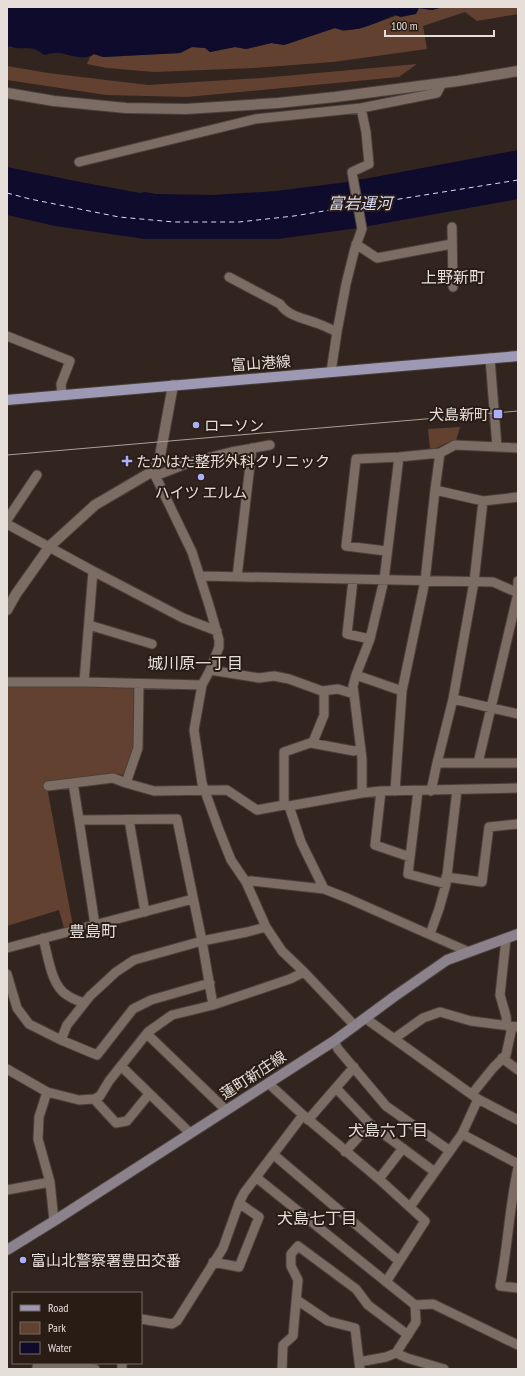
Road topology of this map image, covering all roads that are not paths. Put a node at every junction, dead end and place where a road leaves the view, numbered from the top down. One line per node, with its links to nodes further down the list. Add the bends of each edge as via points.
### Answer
1 (518, 71): 2 (street)
2 (442, 83): 3 (street, via 285,102 186,109 119,107 54,101); 4 (street, via 437,93)
3 (7, 93)
4 (361, 108): 5 (street, via 255,119); 7 (street, via 369,164 352,172 362,229)
5 (79, 162)
6 (452, 227): 8 (street)
7 (356, 244): 8 (street, via 377,258); 11 (street)
8 (452, 244): 10 (street)
9 (229, 277): 11 (street, via 280,304 284,310)
10 (453, 288)
11 (337, 332): 15 (street)
12 (7, 336): 17 (street, via 70,361 61,384)
13 (518, 356): 14 (main road, 富山港線)
14 (490, 358): 15 (main road, 富山港線); 20 (street)
15 (331, 372): 16 (main road, 富山港線)
16 (173, 385): 17 (main road, 富山港線); 25 (street, via 160,456)
17 (62, 395): 18 (main road, 富山港線)
18 (7, 400)
19 (270, 445): 21 (street)
20 (497, 447): 22 (street); 23 (street, via 455,445)
21 (252, 448): 25 (street, via 191,462); 36 (street)
22 (518, 448)
23 (440, 453): 24 (street); 27 (street)
24 (399, 457): 33 (street); 33 (street, via 356,459 346,546)
25 (154, 474): 32 (street, via 99,502); 35 (street, via 192,552)
26 (37, 475): 30 (street)
27 (435, 490): 29 (street); 40 (street)
28 (518, 497): 29 (street)
29 (483, 501): 41 (street)
30 (7, 520)
31 (7, 524): 32 (street)
32 (50, 546): 34 (street); 43 (street, via 24,581)
33 (386, 552): 38 (street)
34 (93, 571): 44 (street); 45 (street, via 183,618)
35 (200, 576): 36 (street); 45 (street)
36 (237, 577): 37 (street)
37 (353, 580): 38 (street); 46 (street, via 347,634)
38 (384, 580): 40 (street); 46 (street)
39 (518, 580): 42 (street)
40 (425, 581): 41 (street); 55 (street)
41 (474, 582): 42 (street, via 493,582); 57 (street)
42 (518, 593): 58 (street)
43 (7, 610)
44 (89, 625): 47 (street); 51 (street)
45 (217, 631): 48 (street, via 219,647)
46 (370, 639): 49 (street)
47 (152, 644)
48 (210, 670): 53 (street); 54 (street, via 259,678 274,676)
49 (356, 675): 55 (street); 56 (street)
50 (7, 682): 51 (street)
51 (84, 682): 52 (street)
52 (139, 684): 53 (street); 66 (street, via 138,748)
53 (202, 685): 71 (street, via 194,730)
54 (322, 691): 56 (street, via 338,689); 60 (street, via 324,715)
55 (402, 691): 73 (street)
56 (354, 694): 61 (street)
57 (453, 699): 58 (street); 62 (street)
58 (491, 708): 59 (street); 63 (street)
59 (518, 714)
60 (311, 743): 61 (street, via 354,751); 76 (street, via 284,752)
61 (360, 749): 75 (street)
62 (437, 763): 63 (street); 69 (street)
63 (478, 763): 64 (street)
64 (518, 763)
65 (73, 783): 66 (street, via 113,778); 67 (street); 77 (street)
66 (126, 783): 71 (street, via 154,791)
67 (48, 786)
68 (518, 788): 70 (street)
69 (431, 790): 70 (street); 74 (street)
70 (457, 790): 81 (street)
71 (205, 791): 76 (street, via 226,790 257,810); 82 (street, via 231,860)
72 (381, 791): 73 (street); 75 (street); 80 (street, via 375,845)
73 (395, 791): 74 (street)
74 (418, 791): 80 (street)
75 (362, 793): 76 (street)
76 (286, 805): 83 (street)
77 (79, 820): 78 (street); 86 (street)
78 (129, 820): 84 (street, via 178,819); 85 (street)
79 (518, 824): 81 (street, via 489,827 482,882)
80 (410, 857): 81 (street, via 408,874)
81 (446, 880): 88 (street)
82 (246, 882): 83 (street); 87 (street)
83 (324, 889): 88 (street)
84 (193, 899): 85 (street); 92 (street)
85 (145, 912): 86 (street)
86 (95, 925): 90 (street)
87 (266, 927): 92 (street); 95 (street, via 282,951)
88 (430, 934): 94 (street)
89 (518, 934): 91 (main road, 蓮町新庄線)
90 (43, 938): 93 (street); 98 (street, via 58,988 67,996)
91 (506, 939): 94 (main road, 蓮町新庄線); 102 (street, via 500,994)
92 (202, 941): 97 (street); 98 (street, via 134,960 116,972)
93 (7, 948)
94 (469, 952): 100 (main road, 蓮町新庄線, via 447,960)
95 (304, 972): 99 (street); 101 (street)
96 (7, 974): 105 (street, via 17,1008 29,1024)
97 (210, 983): 99 (street); 105 (street, via 151,1000 134,1009 97,1055)
98 (84, 1003): 105 (street, via 67,1025)
99 (213, 1005): 103 (street, via 172,1015)
100 (365, 1018): 101 (main road, 蓮町新庄線); 104 (street)
101 (354, 1026): 106 (main road, 蓮町新庄線)
102 (512, 1027): 104 (street, via 471,1021 440,1012 423,1018); 107 (street, via 506,1055)
103 (146, 1034): 108 (street); 118 (street)
104 (395, 1038): 116 (street)
105 (61, 1040)
106 (334, 1041): 109 (street); 112 (main road, 蓮町新庄線)
107 (502, 1058): 111 (street); 116 (street)
108 (121, 1066): 115 (street); 117 (street, via 100,1096)
109 (354, 1067): 113 (street); 125 (street, via 386,1106)
110 (7, 1068): 114 (street)
111 (518, 1070)
112 (268, 1083): 118 (main road, 蓮町新庄線); 119 (street)
113 (336, 1088): 119 (street); 121 (street)
114 (47, 1092): 117 (street, via 79,1100); 133 (street, via 39,1117 38,1139)
115 (150, 1094): 117 (street, via 127,1120 116,1123); 122 (street)
116 (475, 1097): 120 (street); 123 (street)
117 (94, 1099)
118 (226, 1110): 122 (main road, 蓮町新庄線)
119 (305, 1118): 126 (street); 127 (street)
120 (518, 1120)
121 (370, 1124): 124 (street); 126 (street)
122 (190, 1133): 137 (main road, 蓮町新庄線)
123 (462, 1134): 125 (street); 128 (street)
124 (403, 1148): 130 (street); 132 (street)
125 (450, 1150): 130 (street)
126 (345, 1152): 132 (street)
127 (274, 1155): 131 (street); 139 (street)
128 (518, 1164)
129 (518, 1168): 142 (street, via 500,1286)
130 (435, 1172): 136 (street)
131 (257, 1178): 135 (street); 141 (street)
132 (379, 1179): 136 (street)
133 (50, 1182): 134 (street); 137 (street)
134 (7, 1190)
135 (239, 1202): 140 (street, via 223,1248); 140 (street, via 259,1216 239,1267)
136 (410, 1207): 139 (street, via 425,1221)
137 (54, 1221): 138 (main road, 蓮町新庄線)
138 (7, 1250)
139 (399, 1261): 141 (street)
140 (213, 1262): 145 (street, via 177,1321 172,1324)
141 (386, 1282): 144 (street)
142 (518, 1288)
143 (297, 1300): 146 (street, via 298,1280 291,1266 290,1254 298,1246 356,1289 368,1305); 149 (street, via 328,1321 355,1328); 152 (street, via 293,1336 283,1345)
144 (415, 1305): 146 (street, via 416,1322); 147 (street, via 434,1304)
145 (142, 1319)
146 (408, 1335): 148 (street)
147 (518, 1345)
148 (396, 1353): 149 (street); 153 (street)
149 (360, 1366)
150 (37, 1369): 151 (street, via 42,1364)
151 (95, 1369)
152 (282, 1369)
153 (444, 1369)

